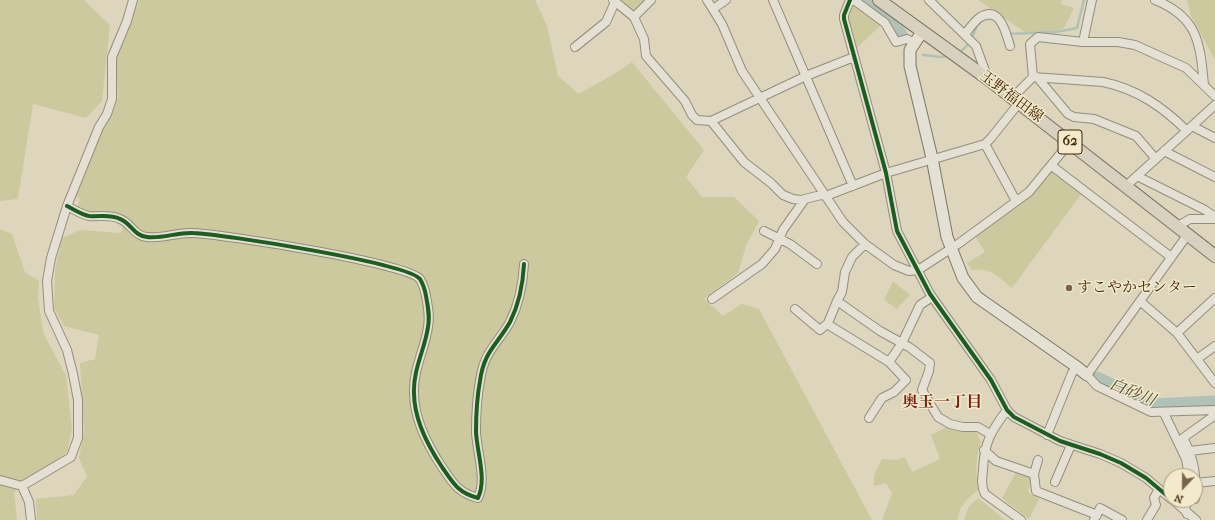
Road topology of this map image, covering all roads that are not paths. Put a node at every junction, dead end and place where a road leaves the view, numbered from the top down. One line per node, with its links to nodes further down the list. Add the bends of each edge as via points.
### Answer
1 (133, 0): 47 (street, via 112,57 112,99)
2 (652, 0): 14 (street)
3 (707, 0): 13 (street)
4 (726, 0): 13 (street)
5 (773, 0): 22 (street)
6 (850, 0): 21 (street, via 844,20)
7 (854, 0): 18 (street, via 885,23 896,42 906,39)
8 (879, 0): 15 (main road, 玉野福田線 / 62)
9 (929, 0): 16 (street)
10 (1092, 0): 17 (street)
11 (1155, 0): 25 (street, via 1177,11 1190,24 1196,36)
12 (614, 1): 14 (street); 20 (street, via 606,22)
13 (713, 9): 27 (street, via 722,24 737,63)
14 (634, 17): 30 (street, via 644,38 646,56 685,100 692,115 697,120)
15 (922, 32): 18 (street); 24 (main road, 玉野福田線 / 62)
16 (969, 38): 19 (street, via 979,18 985,15 994,16 1000,19); 24 (street, via 976,46)
17 (1083, 42): 23 (street, via 1038,37 1030,44); 25 (street, via 1118,42 1135,45 1176,62)
18 (914, 43): 36 (street, via 909,56 910,66)
19 (1010, 46)
20 (575, 47)
21 (854, 57): 22 (street); 39 (street)
22 (806, 76): 27 (street); 42 (street)
23 (1035, 77): 28 (street); 31 (street, via 1115,84 1152,101); 37 (street, via 1068,114 1094,119 1136,136)
24 (988, 79): 28 (main road, 玉野福田線 / 62)
25 (1204, 85): 26 (street)
26 (1215, 96)
27 (759, 98): 30 (street); 44 (street)
28 (1015, 101): 33 (main road, 玉野福田線 / 62); 34 (street, via 991,138)
29 (1215, 105): 31 (street)
30 (711, 121): 45 (street, via 744,162 783,195 793,199)
31 (1189, 129): 32 (street); 35 (street)
32 (1215, 138)
33 (1070, 142): 38 (street); 43 (main road, 玉野福田線 / 62)
34 (984, 144): 36 (street); 46 (street)
35 (1164, 152): 37 (street); 41 (street)
36 (932, 158): 39 (street); 54 (street)
37 (1156, 159): 40 (street)
38 (1052, 166): 46 (street, via 1029,192); 56 (street)
39 (886, 173): 42 (street); 59 (street, via 897,231)
40 (1137, 176): 43 (street); 48 (street, via 1205,210)
41 (1215, 177)
42 (853, 186): 44 (street)
43 (1126, 186): 49 (main road, 玉野福田線 / 62)
44 (826, 196): 45 (street); 53 (street, via 843,222)
45 (805, 199): 52 (street)
46 (1016, 201): 54 (street)
47 (67, 206): 57 (street, via 88,216 112,216 121,219 137,234 147,237 192,233 247,239 365,261 408,272 419,278 429,312 428,327 416,370 414,403 434,456 455,486 465,495 478,498 481,491 476,433 480,379 487,354 510,322 518,302); 94 (street, via 51,258 47,300 52,319 67,350 73,374 78,400 78,438 71,457)
48 (1215, 218): 49 (street, via 1190,219)
49 (1178, 226): 51 (main road, 玉野福田線 / 62)
50 (764, 231): 52 (street)
51 (1188, 234): 55 (main road, 玉野福田線 / 62); 56 (street)
52 (780, 238): 58 (street); 62 (street, via 775,249 762,264)
53 (865, 244): 59 (street, via 894,265 909,271); 63 (street, via 852,256 845,272 842,292)
54 (950, 249): 59 (street); 72 (street, via 964,278 978,297)
55 (1215, 256)
56 (1171, 257): 64 (street)
57 (524, 264)
58 (817, 264)
59 (918, 270): 60 (street)
60 (932, 297): 68 (street, via 920,305); 75 (street, via 991,380)
61 (1215, 298): 67 (street)
62 (712, 299)
63 (836, 301): 66 (street); 68 (street)
64 (1140, 301): 67 (street); 73 (street)
65 (795, 309): 66 (street, via 820,330)
66 (826, 324): 71 (street)
67 (1178, 333): 70 (street)
68 (902, 343): 71 (street); 80 (street, via 921,354 930,363 922,390 938,417 950,424 978,427)
69 (1215, 346): 70 (street)
70 (1197, 359): 74 (street)
71 (888, 362): 79 (street, via 906,380 894,392 882,398)
72 (1077, 366): 73 (street); 81 (street)
73 (1086, 375): 77 (street, via 1097,386 1143,410)
74 (1215, 383)
75 (1007, 410): 80 (street); 81 (street, via 1014,417)
76 (1215, 410): 77 (street)
77 (1164, 413): 87 (street, via 1186,459)
78 (1215, 415): 85 (street, via 1183,438)
79 (869, 418)
80 (990, 434): 84 (street)
81 (1047, 435): 82 (street)
82 (1071, 445): 92 (street); 95 (street, via 1121,463)
83 (1215, 448): 85 (street)
84 (984, 450): 89 (street, via 996,461); 101 (street, via 982,488 986,494)
85 (1190, 452): 88 (street)
86 (1038, 460): 89 (street)
87 (1188, 468)
88 (1195, 468)
89 (1034, 474): 99 (street, via 1036,491)
90 (0, 480): 94 (street)
91 (1215, 481): 93 (street)
92 (1055, 482)
93 (1203, 482)
94 (22, 486): 100 (street, via 29,502)
95 (1159, 489): 96 (street); 103 (street, via 1154,498 1156,505)
96 (1163, 492)
97 (1183, 508): 98 (street)
98 (1185, 510): 104 (street); 105 (street)
99 (1096, 517): 102 (street, via 1100,508)
100 (31, 520)
101 (1021, 520)
102 (1122, 520)
103 (1147, 520)
104 (1190, 520)
105 (1196, 520)

